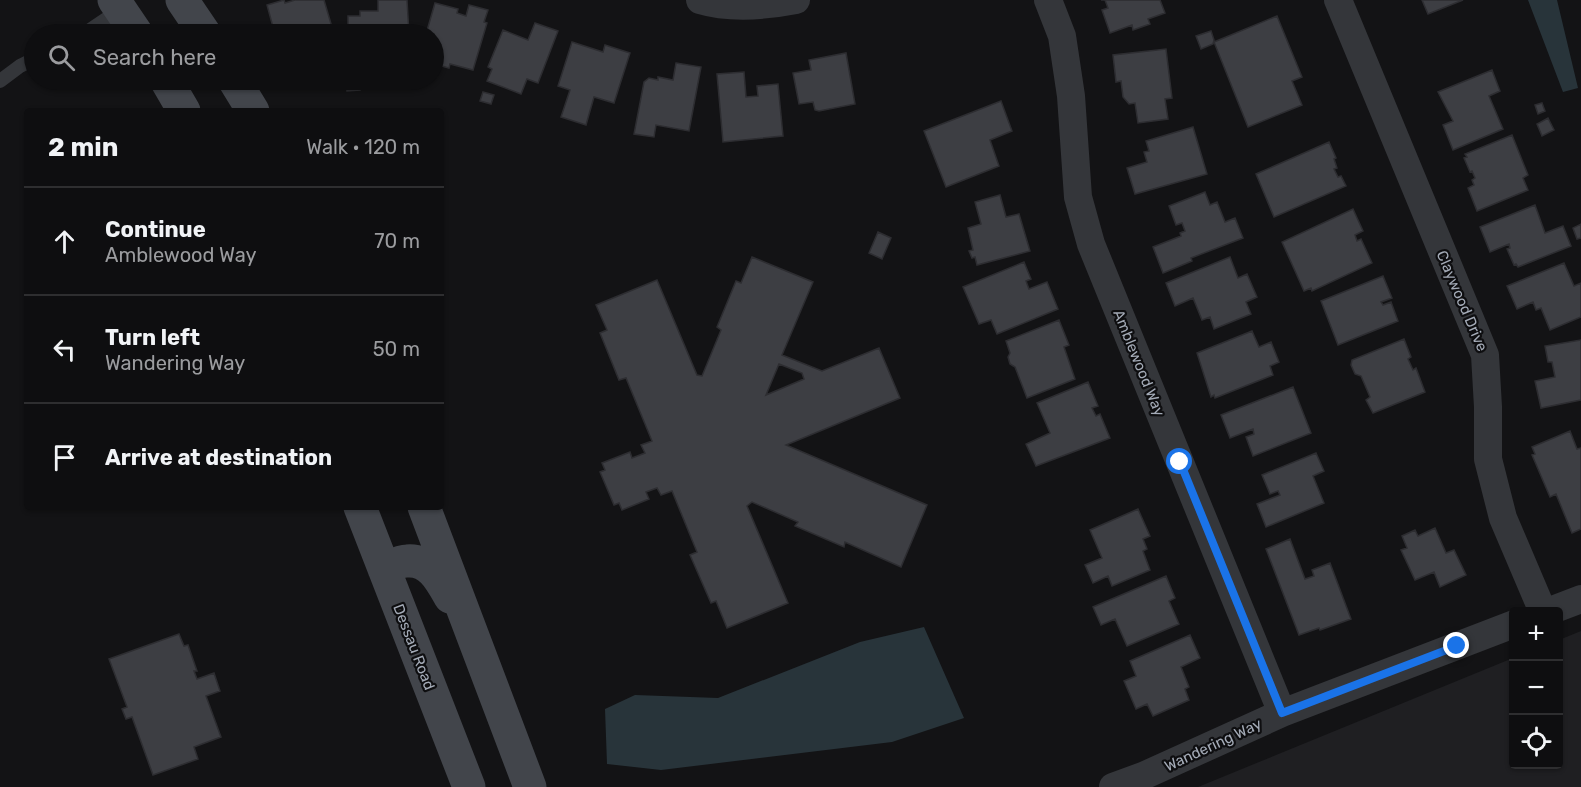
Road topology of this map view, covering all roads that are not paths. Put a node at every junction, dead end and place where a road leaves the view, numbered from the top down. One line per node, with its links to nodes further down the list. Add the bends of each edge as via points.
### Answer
1 (182, 0): 8 (main road)
2 (700, 0): 3 (street, via 745,6)
3 (796, 0)
4 (1048, 0): 23 (street, Amblewood Way, via 1062,36 1071,96 1078,197 1091,244)
5 (1338, 0): 19 (street, Claywood Drive, via 1485,355 1488,459 1503,518)
6 (127, 11): 7 (lane)
7 (103, 24)
8 (198, 24)
9 (24, 64): 10 (lane)
10 (0, 81)
11 (172, 90): 13 (main road)
12 (240, 90): 14 (main road)
13 (182, 108)
14 (251, 108)
15 (361, 510): 17 (main road, Dessau Road)
16 (425, 510): 22 (main road)
17 (384, 569): 22 (main road, via 406,561 419,562 435,572); 24 (main road, Dessau Road)
18 (1581, 599): 20 (street)
19 (1543, 607)
20 (1559, 607)
21 (1509, 626): 23 (street, Wandering Way)
22 (473, 635): 25 (main road)
23 (1282, 713): 26 (street, Wandering Way)
24 (469, 787)
25 (530, 787)
26 (1113, 787)

